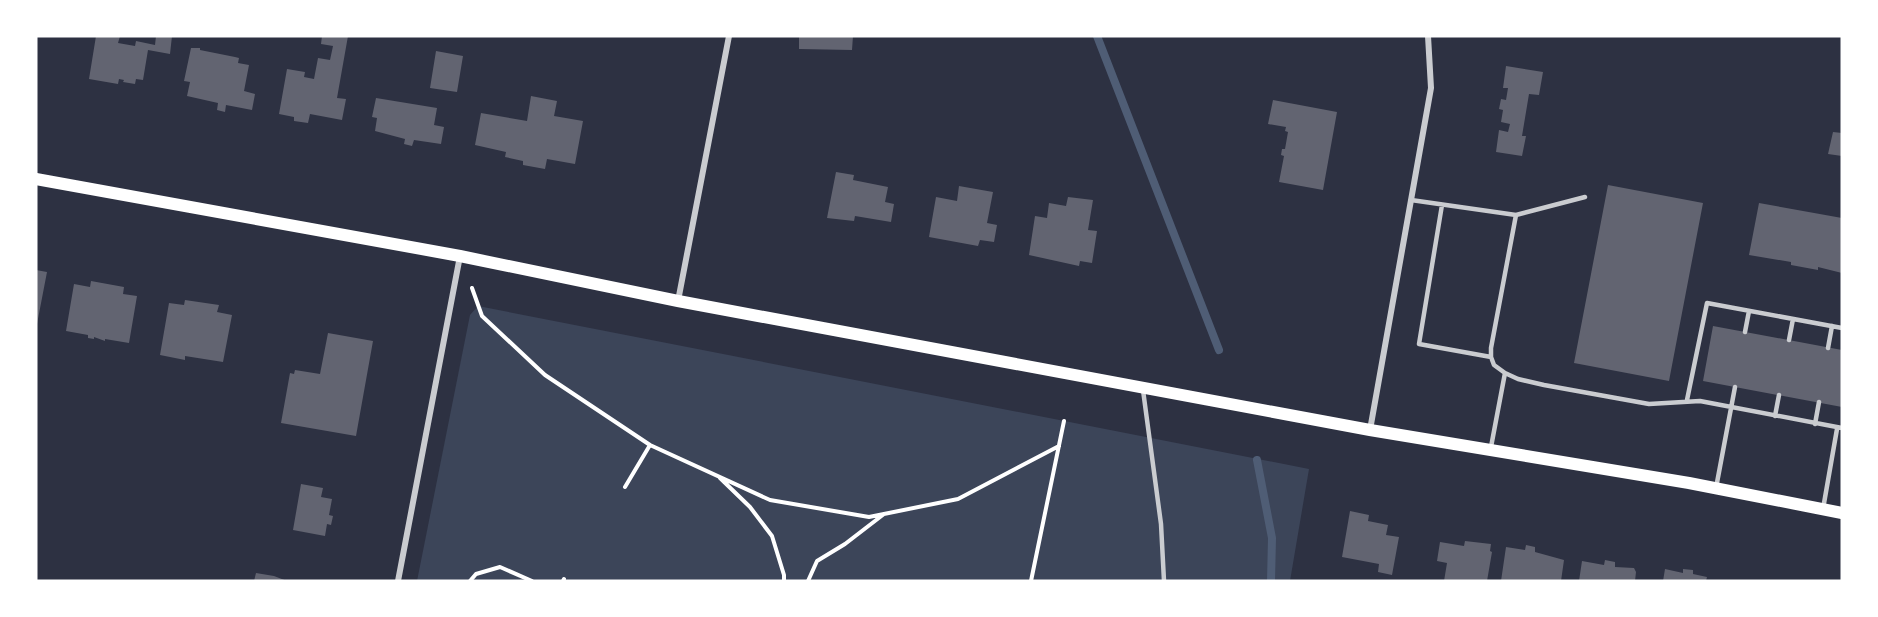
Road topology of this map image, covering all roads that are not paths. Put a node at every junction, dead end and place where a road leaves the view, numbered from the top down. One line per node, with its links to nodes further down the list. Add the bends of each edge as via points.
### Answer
1 (729, 36): 9 (street)
2 (1428, 36): 5 (street, via 1431,88)
3 (36, 179): 8 (main road)
4 (1585, 196): 7 (lane)
5 (1411, 200): 6 (lane); 28 (street)
6 (1442, 205): 7 (lane); 17 (lane, via 1419,344)
7 (1516, 215): 17 (lane)
8 (460, 256): 9 (main road); 33 (street)
9 (678, 301): 19 (main road)
10 (1749, 311): 11 (lane); 14 (lane); 22 (lane, via 1707,303)
11 (1793, 319): 12 (lane); 15 (lane)
12 (1832, 326): 13 (lane); 16 (lane)
13 (1842, 328)
14 (1745, 332)
15 (1789, 340)
16 (1828, 348)
17 (1491, 357): 18 (lane, via 1494,365)
18 (1505, 373): 22 (lane, via 1544,385 1649,404); 29 (lane)
19 (1143, 387): 28 (main road); 34 (lane, via 1161,524)
20 (1735, 387): 24 (lane)
21 (1779, 395): 25 (lane)
22 (1687, 400): 24 (lane)
23 (1819, 402): 26 (lane)
24 (1731, 407): 25 (lane); 30 (lane)
25 (1775, 416): 26 (lane)
26 (1815, 424): 27 (lane)
27 (1840, 429): 31 (lane)
28 (1370, 430): 29 (main road)
29 (1490, 450): 30 (main road)
30 (1716, 488): 31 (main road)
31 (1823, 509): 32 (main road)
32 (1842, 513)
33 (398, 581)
34 (1164, 581)

